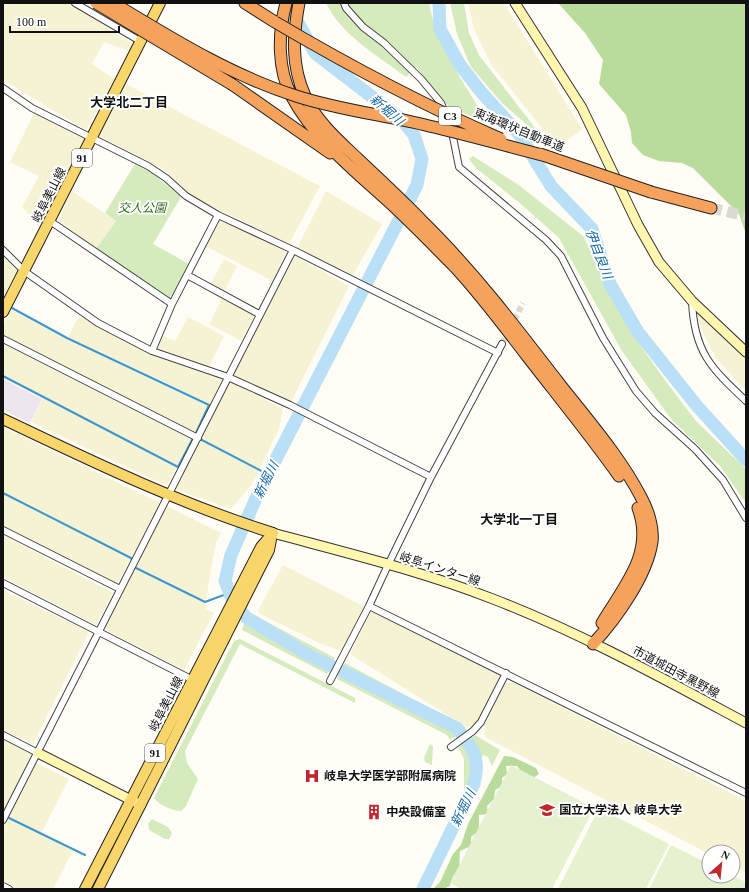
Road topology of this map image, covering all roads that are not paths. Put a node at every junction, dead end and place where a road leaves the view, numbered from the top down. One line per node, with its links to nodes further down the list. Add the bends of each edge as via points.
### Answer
1 (75, 3): 12 (street)
2 (96, 3): 16 (highway, bridge, via 233,86)
3 (113, 3): 15 (highway, bridge, via 204,56 265,85 296,96)
4 (160, 3): 12 (main road, 岐阜美山線 / 91)
5 (245, 3): 11 (highway, 東海環状自動車道 / C3)
6 (250, 3): 11 (highway)
7 (286, 3): 11 (highway)
8 (299, 3): 17 (highway, via 293,50 305,97 318,118)
9 (344, 3): 40 (street, via 363,27 384,43 421,79 441,103 451,127 459,167 546,240 561,256 603,338 636,391 723,480)
10 (515, 3): 25 (street, via 582,108 638,225 659,262)
11 (278, 27): 15 (highway, 東海環状自動車道 / C3, bridge, via 397,90 488,133); 16 (highway, via 283,68 291,96 312,127)
12 (140, 41): 14 (main road, 岐阜美山線 / 91)
13 (3, 88): 14 (street, via 32,108)
14 (92, 138): 19 (street, via 148,166 186,196); 20 (main road, 岐阜美山線 / 91)
15 (546, 156): 18 (highway, 東海環状自動車道 / C3, bridge, via 651,192)
16 (355, 171): 17 (highway)
17 (393, 199): 49 (highway, via 463,262 499,305 606,443 642,498 651,521 652,542 645,566 606,630)
18 (711, 208)
19 (218, 215): 22 (street); 24 (street)
20 (50, 221): 23 (main road, 岐阜美山線 / 91); 26 (street)
21 (3, 250): 23 (street)
22 (292, 250): 28 (street); 33 (street)
23 (24, 271): 27 (main road, 岐阜美山線 / 91); 31 (street, via 98,323)
24 (187, 275): 26 (street); 28 (street)
25 (692, 301): 32 (street); 35 (street, via 693,321 703,353 714,370)
26 (172, 304): 31 (street)
27 (3, 312)
28 (259, 314): 34 (street)
29 (3, 339): 37 (street)
30 (502, 344): 33 (street)
31 (152, 351): 34 (street)
32 (746, 352)
33 (498, 353): 38 (street)
34 (228, 377): 37 (street); 38 (street, via 290,405)
35 (746, 401)
36 (3, 419): 39 (main road)
37 (198, 438): 39 (street)
38 (431, 477): 43 (street)
39 (168, 495): 42 (main road); 45 (street)
40 (746, 518)
41 (3, 530): 45 (street)
42 (273, 533): 43 (street, 岐阜インター線); 47 (main road, 岐阜美山線 / 91, via 269,550 243,602); 47 (main road, 岐阜美山線 / 91, via 261,547 238,591)
43 (388, 565): 46 (street); 49 (street, 岐阜インター線, via 494,599)
44 (3, 583): 48 (street)
45 (120, 589): 48 (street)
46 (369, 606): 50 (street); 52 (street)
47 (228, 622): 51 (main road, 岐阜美山線 / 91); 59 (main road, 岐阜美山線 / 91)
48 (99, 631): 51 (street); 56 (street)
49 (593, 644): 53 (street, 市道城田寺黒野線)
50 (506, 673): 55 (street, via 481,722); 57 (street)
51 (193, 680): 58 (main road, 岐阜美山線 / 91)
52 (330, 682)
53 (746, 723)
54 (3, 735): 56 (street)
55 (451, 747)
56 (38, 753): 58 (street); 60 (street)
57 (746, 793)
58 (131, 800): 59 (street); 63 (main road, 岐阜美山線 / 91)
59 (141, 805): 64 (main road, 岐阜美山線 / 91)
60 (3, 820)
61 (3, 886): 62 (street)
62 (9, 889)
63 (85, 889)
64 (98, 889)

